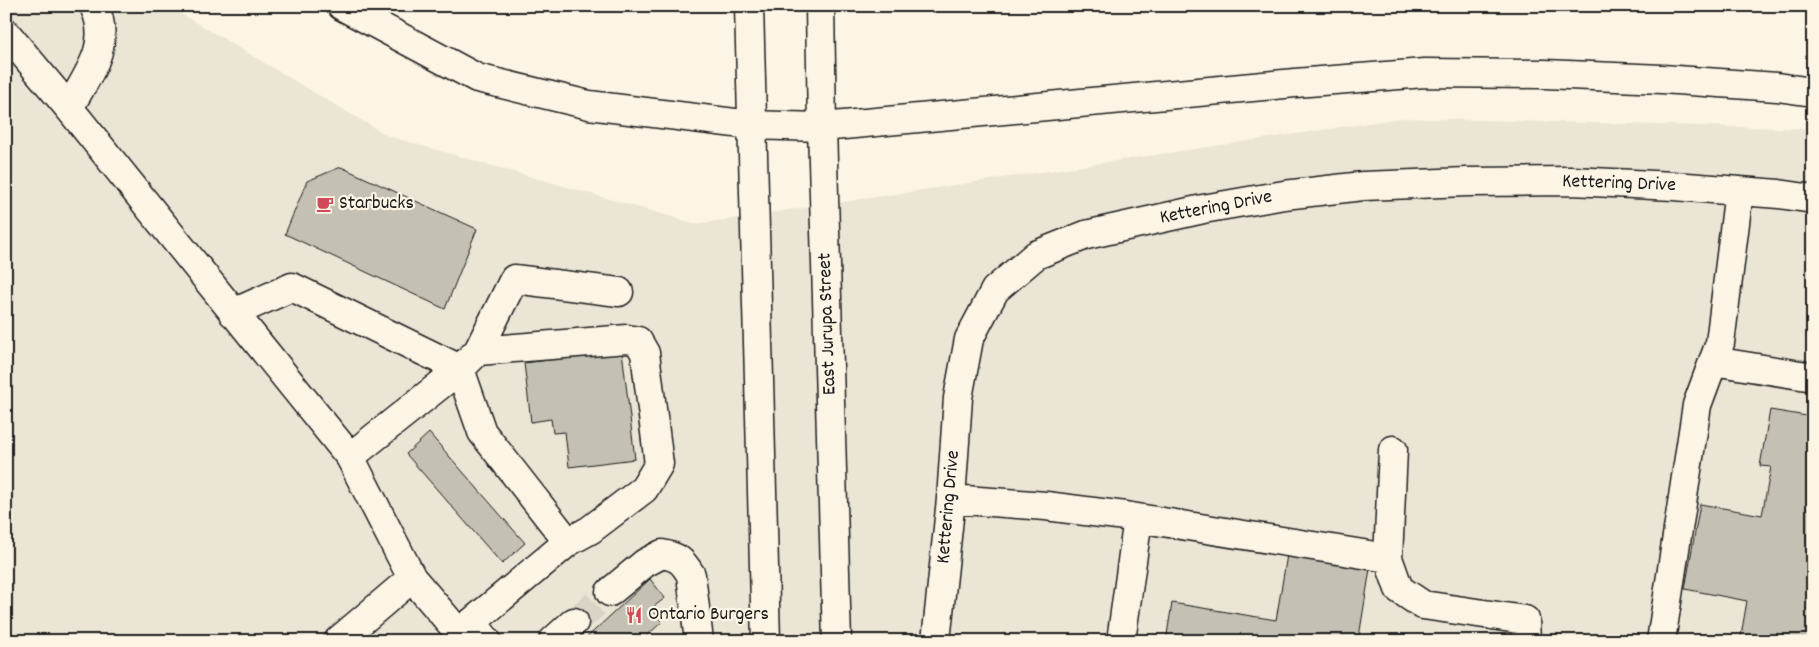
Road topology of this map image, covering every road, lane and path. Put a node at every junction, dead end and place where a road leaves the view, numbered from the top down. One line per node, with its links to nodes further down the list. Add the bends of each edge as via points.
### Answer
1 (94, 6): 7 (main road, via 102,35 96,60)
2 (342, 6): 8 (main road, via 476,78 589,105)
3 (749, 6): 8 (main road)
4 (820, 6): 9 (main road, East Jurupa Street)
5 (6, 33): 7 (main road)
6 (1813, 92): 9 (main road, via 1662,79 1426,73)
7 (69, 108): 13 (main road)
8 (751, 125): 9 (main road); 30 (main road)
9 (822, 127): 31 (main road, East Jurupa Street)
10 (1739, 191): 11 (main road, Kettering Drive); 15 (main road, via 1720,343); 19 (main road, Kettering Drive, via 1572,181 1363,186 1202,209 1086,235 1036,255 995,290 969,338 958,398)
11 (1813, 199)
12 (619, 292): 14 (main road, via 514,279)
13 (233, 313): 14 (main road, via 292,287); 18 (main road)
14 (469, 360): 18 (main road); 21 (main road, via 482,432); 21 (main road, via 626,339 638,341 645,353 659,464 644,489 590,530)
15 (1713, 362): 16 (main road); 35 (main road, via 1697,404)
16 (1813, 376)
17 (1393, 450): 22 (main road)
18 (350, 458): 23 (main road)
19 (951, 498): 20 (main road); 32 (main road, Kettering Drive)
20 (1138, 518): 22 (main road); 33 (main road)
21 (568, 542): 26 (main road)
22 (1388, 558): 34 (main road, via 1399,589 1423,605 1525,620)
23 (412, 578): 26 (main road); 27 (main road)
24 (610, 592): 29 (main road, via 662,554 677,557 691,574)
25 (574, 622): 28 (main road)
26 (469, 634)
27 (338, 641)
28 (553, 641)
29 (699, 641)
30 (766, 641)
31 (837, 641)
32 (936, 641)
33 (1121, 641)
34 (1526, 641)
35 (1661, 641)

